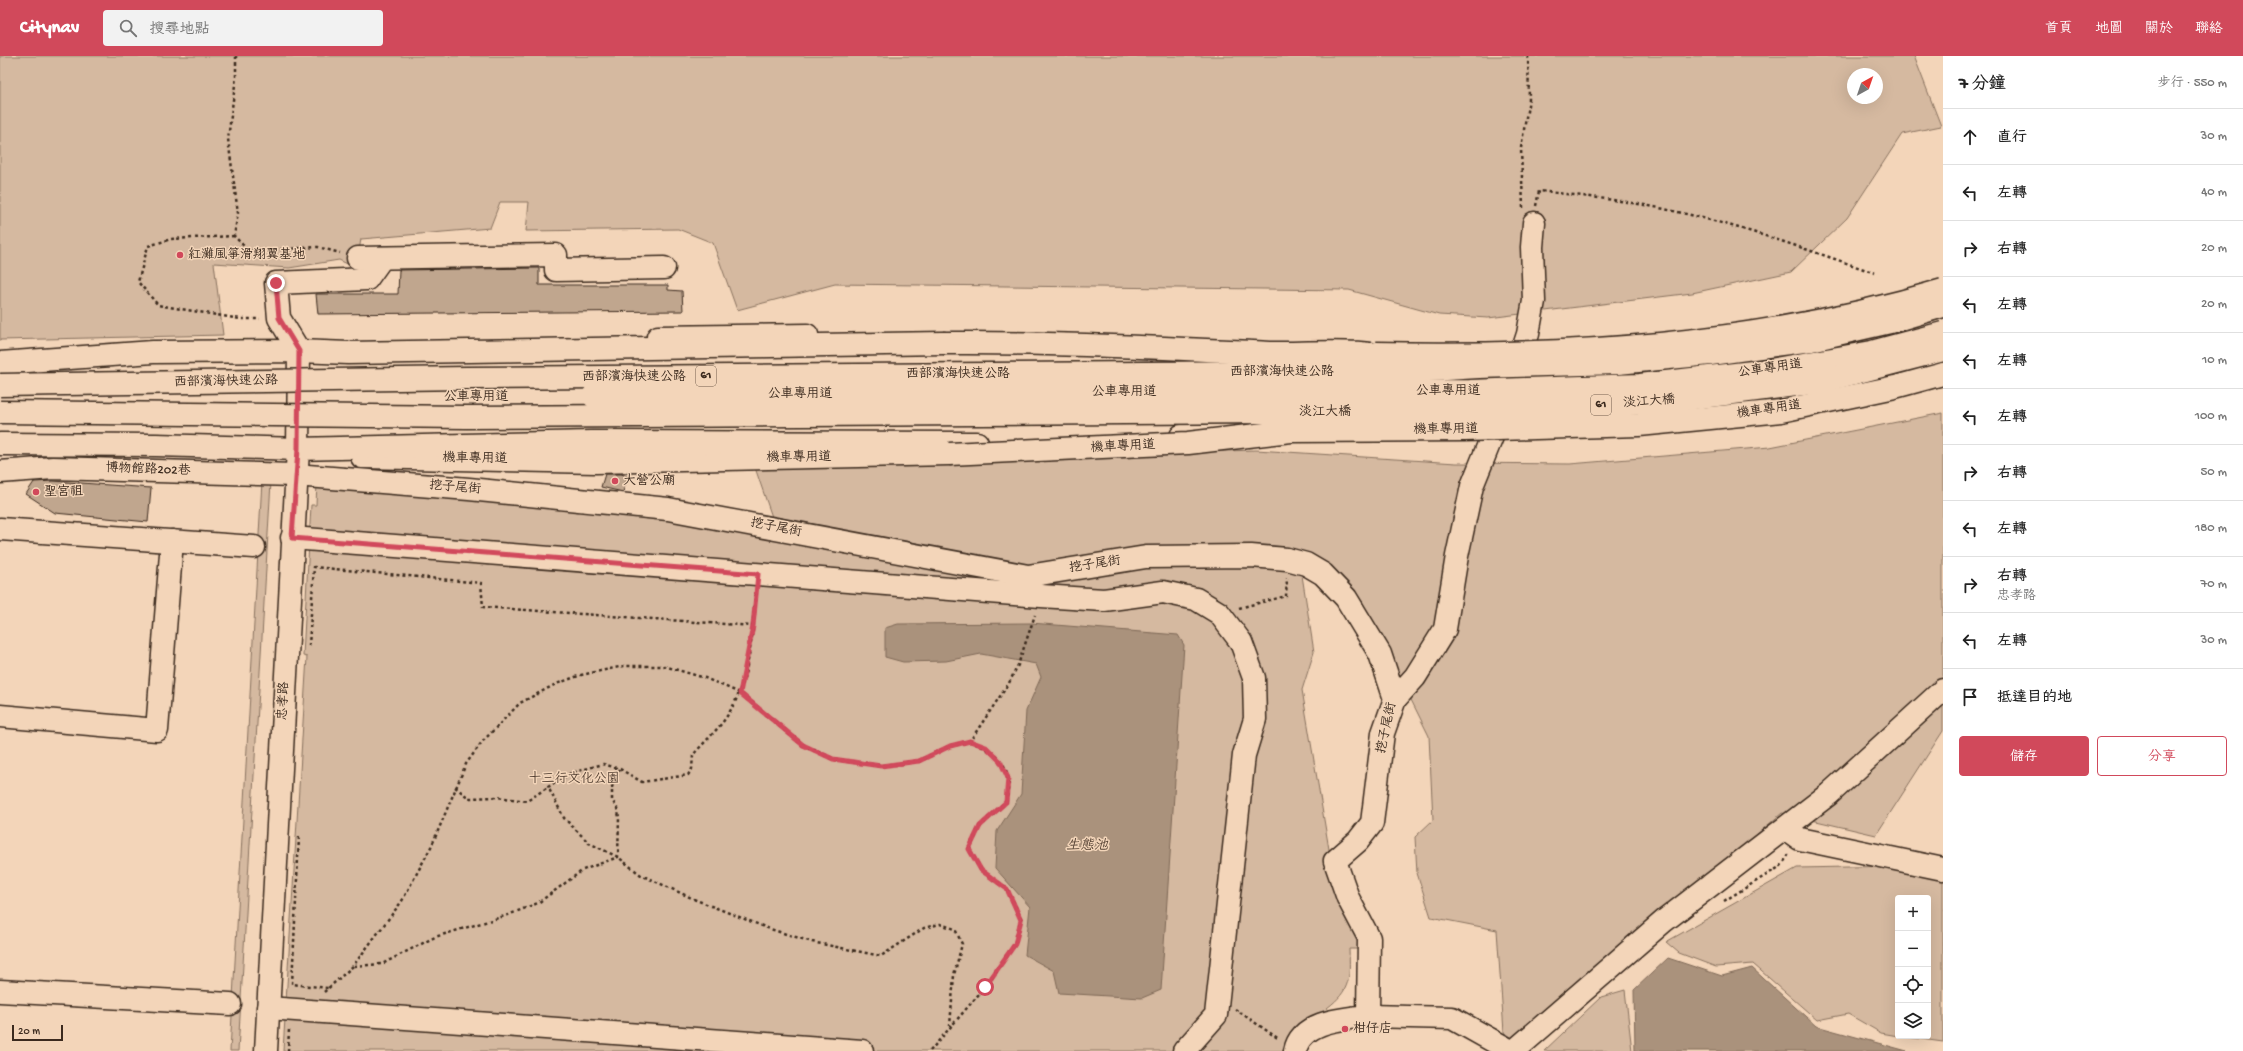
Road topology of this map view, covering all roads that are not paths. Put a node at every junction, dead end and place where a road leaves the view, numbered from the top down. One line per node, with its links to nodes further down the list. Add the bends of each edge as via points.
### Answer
1 (1529, 217): 16 (main road, via 1534,301 1526,342)
2 (358, 258): 3 (main road)
3 (382, 258): 4 (main road, via 556,255 556,270); 10 (main road, via 367,279 276,283 279,318)
4 (664, 268)
5 (1943, 290): 8 (main road, bridge, via 1889,306 1804,325 1707,340 1475,355 1289,351 947,334)
6 (1943, 306): 12 (main road, 61, bridge, via 1890,322 1811,340 1710,354 1618,363)
7 (1943, 333): 15 (main road, 公車專用道, bridge, via 1872,352 1770,370 1640,385 1470,392)
8 (588, 343): 10 (main road, via 348,353); 12 (main road, bridge, via 1030,342 1289,354 1364,353 1400,362)
9 (1943, 350): 16 (main road, 淡江大橋 / 61, bridge, via 1819,382 1654,403)
10 (299, 351): 11 (main road, via 153,352); 15 (main road, 忠孝路)
11 (0, 363)
12 (1412, 371): 14 (main road, 西部濱海快速公路 / 61, bridge, via 474,378)
13 (1943, 374): 21 (main road, 機車專用道, bridge, via 1782,411 1639,425 1473,430 1291,431 1188,443 949,454)
14 (0, 385)
15 (299, 398): 20 (main road, 忠孝路)
16 (1504, 409): 18 (main road, 淡江大橋 / 61, bridge); 29 (main road, via 1472,486 1445,630 1415,677)
17 (0, 412): 18 (main road, 61, bridge, via 468,417)
18 (1254, 412): 21 (main road, via 1193,436 1103,436 947,444)
19 (0, 444): 20 (main road)
20 (298, 449): 21 (main road); 23 (main road, 忠孝路)
21 (594, 452)
22 (0, 472): 23 (main road, 博物館路202巷, via 52,468)
23 (295, 475): 25 (main road, 忠孝路); 29 (main road, 挖子尾街, via 668,509 1028,576 1146,557 1229,555 1288,560 1306,564 1323,574 1346,598 1380,654)
24 (0, 529): 26 (main road)
25 (292, 538): 35 (main road, 忠孝路); 40 (main road, via 1104,600 1163,592 1196,599 1219,613 1242,642 1254,678 1255,720 1244,755 1216,1015)
26 (172, 541): 27 (main road); 30 (main road, via 157,730)
27 (254, 547)
28 (1943, 690): 31 (main road, via 1829,794)
29 (1395, 700): 36 (main road, 挖子尾街, via 1383,733 1372,823 1358,841 1335,861 1348,898 1369,938)
30 (0, 716)
31 (1786, 829): 32 (main road, via 1800,839); 42 (main road, via 1664,921)
32 (1943, 869)
33 (0, 991): 34 (main road)
34 (230, 1004)
35 (268, 1008): 38 (main road, 忠孝路); 39 (main road)
36 (1368, 1016): 37 (main road, via 1342,1019 1306,1031); 41 (main road, via 1452,1018)
37 (1297, 1046)
38 (266, 1051)
39 (862, 1051)
40 (1184, 1051)
41 (1511, 1051)
42 (1514, 1051)

